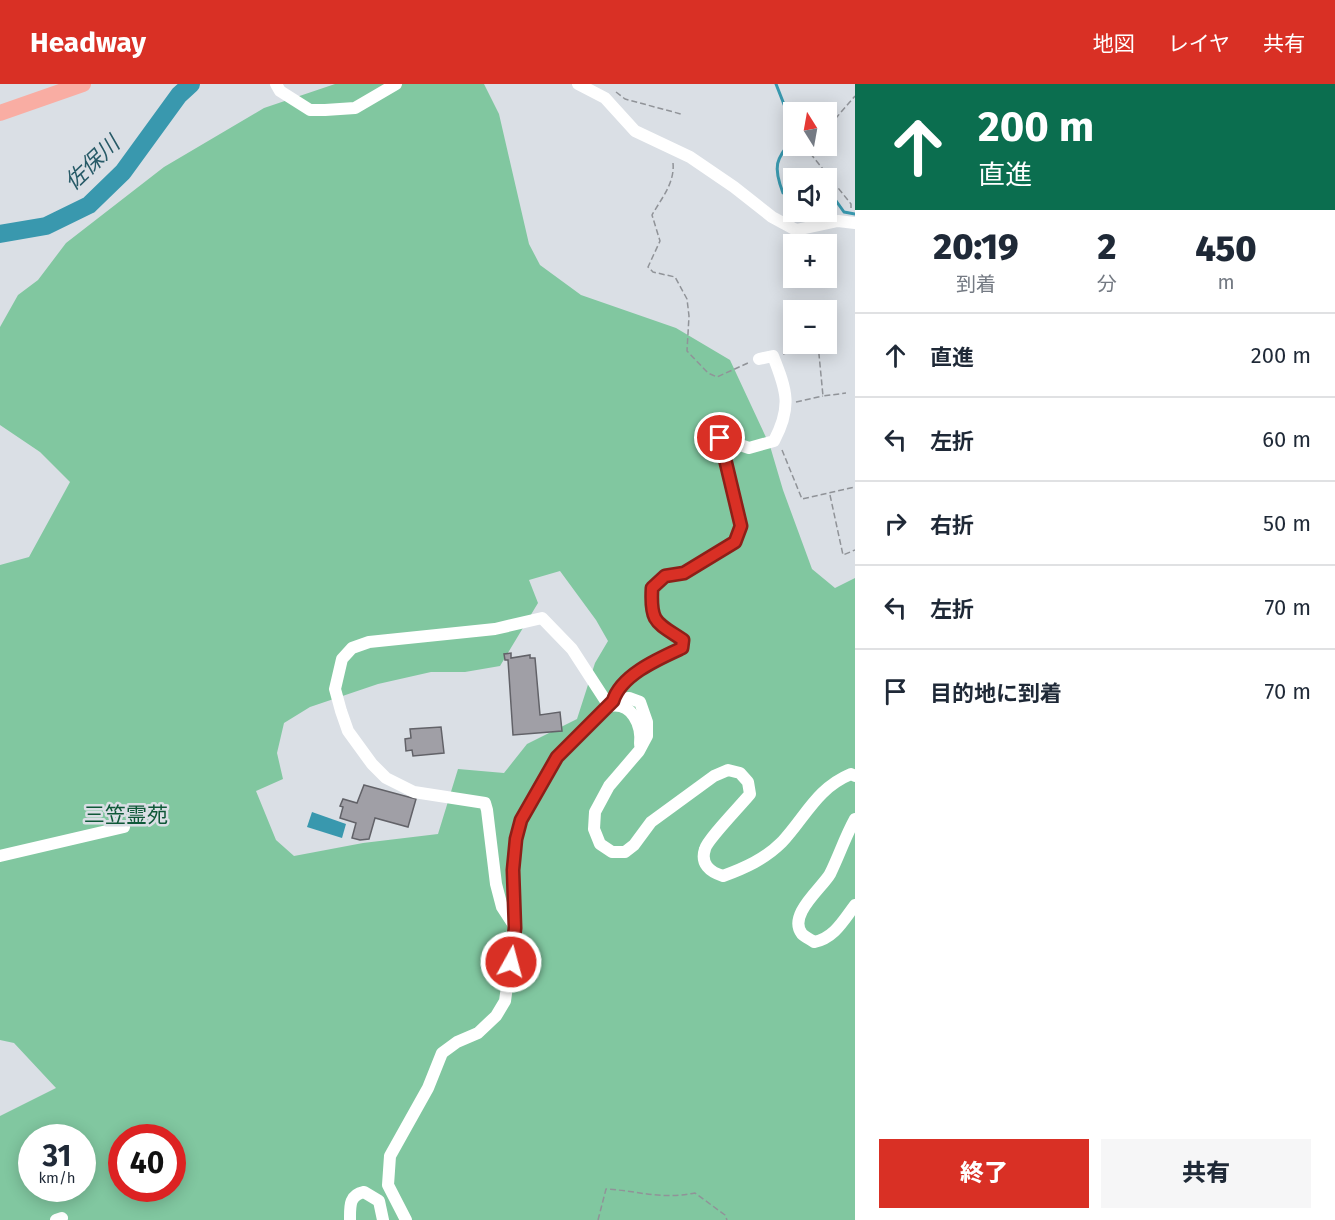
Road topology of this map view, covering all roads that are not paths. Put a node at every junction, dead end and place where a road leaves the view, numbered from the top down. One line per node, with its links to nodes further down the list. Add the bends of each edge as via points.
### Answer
1 (84, 84): 5 (highway)
2 (276, 84): 3 (street, via 280,91 310,110 325,111 355,108)
3 (396, 84)
4 (578, 84): 6 (street, via 605,98 635,130 671,147 735,187 796,231 838,221)
5 (0, 113)
6 (855, 223)
7 (759, 359): 8 (street, via 773,356 787,404 774,441 749,448 720,438 741,526 735,542 684,573 665,576 652,588 651,609 658,624 683,640 682,648 651,662 617,689)
8 (611, 703): 9 (street, via 625,707 641,735 639,751 609,786 595,812 594,828 600,844 612,852 625,852 651,822 691,792 714,776 734,771 748,782 750,794 705,847 704,861 711,872 723,876 766,856 822,792 836,780); 14 (street, via 557,757 521,820 513,870); 14 (street, via 572,649 542,618 495,629 369,642 352,648 342,658 335,689 341,711 348,730 372,764 386,778 414,792 485,803 496,885 502,908)
9 (855, 776)
10 (855, 819): 13 (street, via 829,876 800,916 802,934 814,942 825,939 837,930)
11 (124, 827): 12 (street)
12 (0, 856)
13 (855, 905)
14 (515, 928): 17 (street, via 505,1001 478,1033 442,1053 428,1088 390,1156 388,1185)
15 (350, 1220): 16 (street, via 351,1200 364,1192 379,1201)
16 (383, 1220)
17 (406, 1220)

